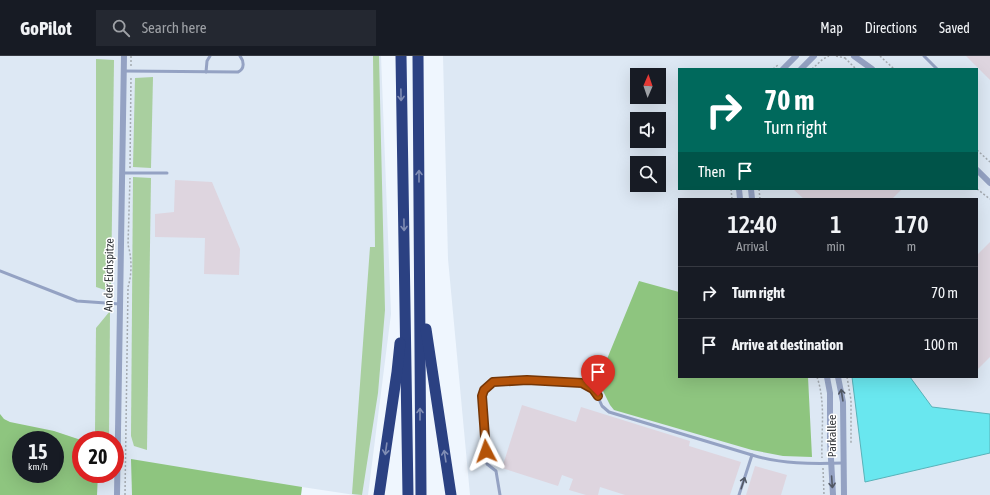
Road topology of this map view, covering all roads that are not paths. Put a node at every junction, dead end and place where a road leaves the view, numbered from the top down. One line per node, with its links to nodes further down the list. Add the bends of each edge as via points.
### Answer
1 (124, 56): 15 (street, An der Eichspitze)
2 (210, 56): 16 (lane)
3 (240, 56): 16 (lane, via 243,67 240,71)
4 (401, 56): 22 (highway, one-way to 22)
5 (418, 56): 21 (highway, one-way to 5)
6 (796, 56): 11 (street)
7 (814, 56): 12 (street)
8 (854, 56): 13 (street)
9 (862, 56): 13 (street)
10 (924, 56): 14 (lane)
11 (784, 68)
12 (802, 68)
13 (871, 68)
14 (936, 68)
15 (124, 71): 16 (lane); 18 (street, An der Eichspitze)
16 (206, 72)
17 (978, 171): 20 (street)
18 (122, 173): 19 (lane); 24 (street, An der Eichspitze)
19 (167, 173)
20 (990, 183)
21 (420, 229): 33 (highway, one-way to 21); 34 (highway, one-way to 21, via 428,343)
22 (404, 257): 31 (highway, one-way to 31, via 397,372); 32 (highway)
23 (0, 271): 24 (lane, via 77,301)
24 (120, 304): 30 (street, An der Eichspitze)
25 (827, 378): 29 (street, Parkallee, via 830,393)
26 (838, 378): 28 (street, Parkallee, one-way to 26, via 843,402)
27 (752, 455): 29 (lane, via 768,460); 35 (lane, via 610,412 602,406 593,389 582,383 527,380 493,382 484,390 482,396 487,464 496,471); 36 (lane, one-way to 27)
28 (843, 463): 29 (lane); 38 (street, Parkallee)
29 (831, 464): 37 (street, Parkallee, one-way to 37)
30 (116, 495)
31 (379, 495)
32 (408, 495)
33 (421, 495)
34 (451, 495)
35 (500, 495)
36 (739, 495)
37 (833, 495)
38 (844, 495)

